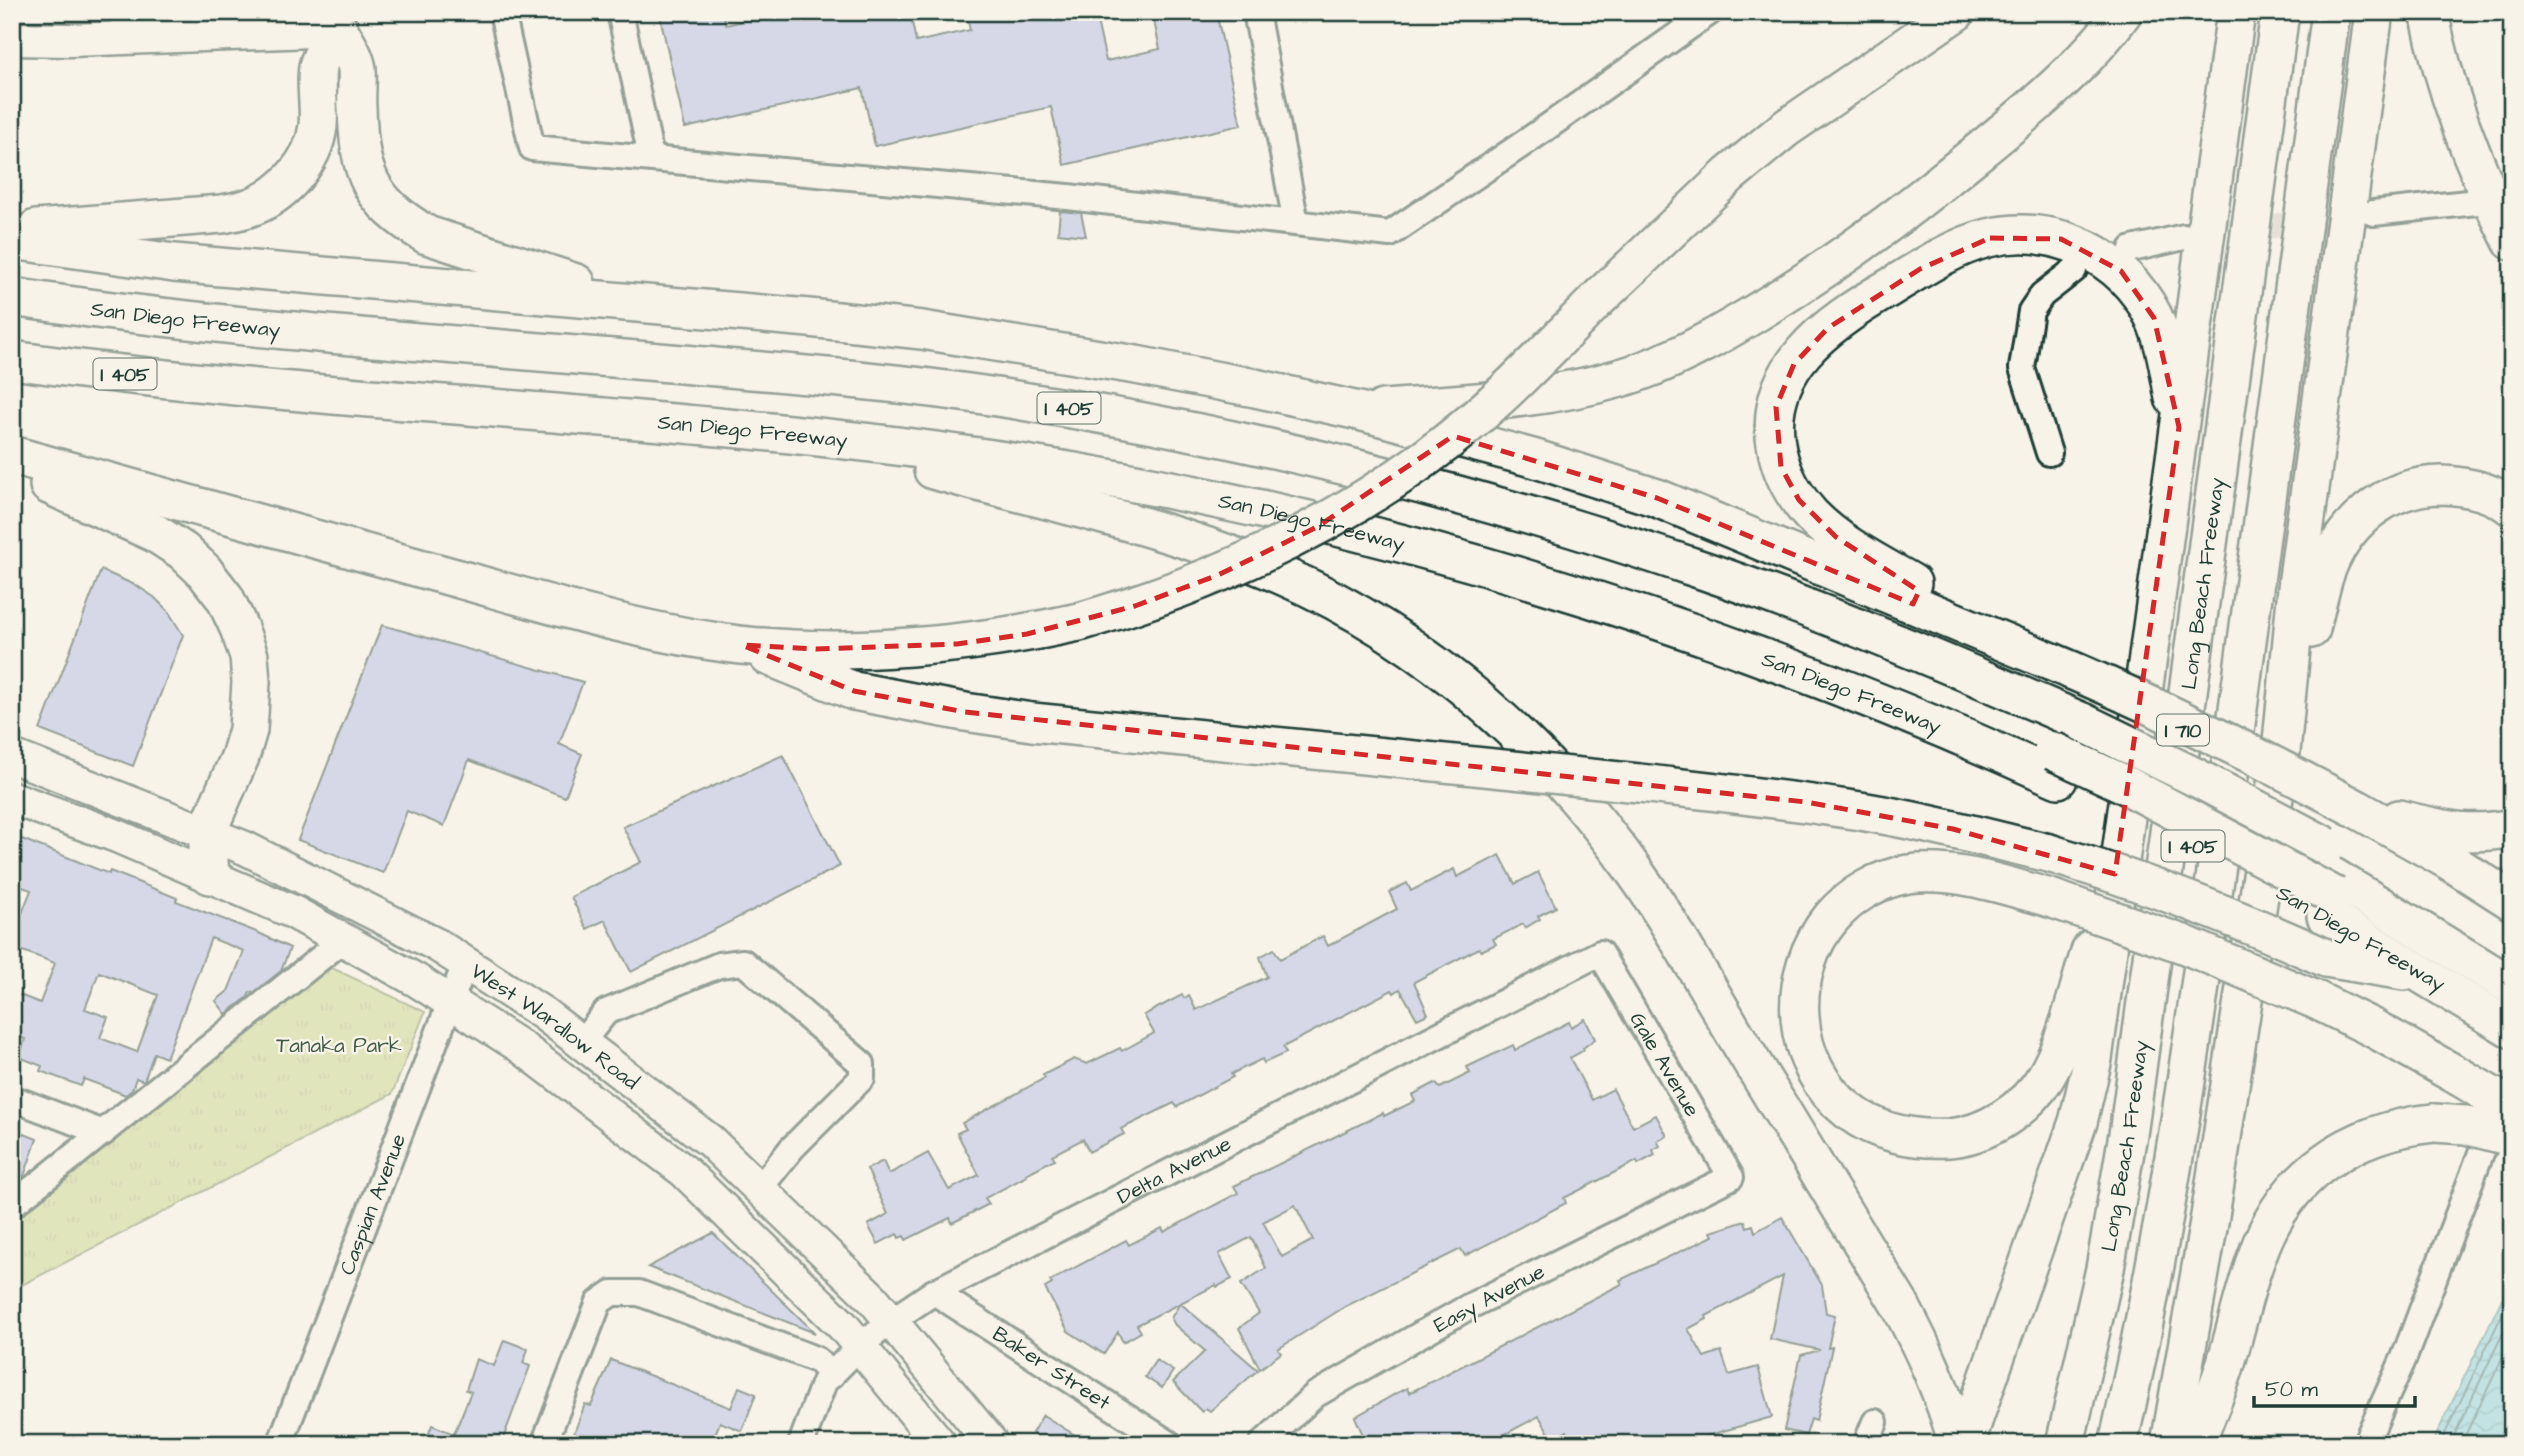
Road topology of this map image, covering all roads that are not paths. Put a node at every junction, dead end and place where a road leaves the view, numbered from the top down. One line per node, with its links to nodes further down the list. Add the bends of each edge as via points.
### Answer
1 (502, 12): 15 (street, via 532,148)
2 (620, 12): 15 (street)
3 (1256, 12): 18 (street)
4 (1710, 12): 18 (street, via 1390,234)
5 (1956, 12): 37 (highway, bridge, via 1785,129 1729,175 1480,414 1427,457 1269,552 1135,606 1027,634 957,644 816,649)
6 (2123, 12): 30 (highway, via 2056,85 1919,201 1823,271 1693,349 1639,372 1586,387)
7 (2236, 12): 31 (highway)
8 (2280, 12): 78 (highway, Long Beach Freeway / I 710, via 2129,1128 2105,1269)
9 (2331, 12): 79 (highway, I 710, via 2176,1153)
10 (2374, 12): 40 (highway, via 2298,578)
11 (2429, 12): 22 (highway, via 2468,150)
12 (341, 21): 13 (main road); 19 (highway, via 318,65 317,130 308,155 284,188 265,201 222,214); 26 (highway, via 357,67 363,166 385,206 427,235)
13 (124, 25): 14 (main road)
14 (12, 39)
15 (651, 157): 18 (street)
16 (2477, 202): 17 (street)
17 (2373, 213)
18 (1296, 223)
19 (12, 231)
20 (2184, 237): 23 (street)
21 (12, 240): 26 (highway, via 174,263)
22 (2512, 241)
23 (2132, 249)
24 (2074, 271): 33 (street, via 2042,295 2031,311 2022,368)
25 (12, 297): 39 (highway, San Diego Freeway / I 405, via 327,334 914,386 1094,412 1200,433 1449,492 1693,568 1879,637)
26 (640, 304): 30 (highway, via 953,334 1136,365)
27 (12, 322): 39 (highway, via 998,419 1306,478 1412,505 1675,586 1816,638)
28 (12, 336): 39 (highway, via 921,425 1302,492 1585,570)
29 (12, 360): 32 (highway, San Diego Freeway / I 405, via 214,384)
30 (1360, 411): 38 (highway, via 1657,498)
31 (2179, 427): 38 (highway, via 2166,355 2140,293 2121,271 2083,247 2039,235 1990,238 1931,264 1828,328 1794,363 1776,407 1775,441 1789,484 1812,516 1870,559); 46 (highway)
32 (796, 433): 39 (highway, San Diego Freeway / I 405, via 1111,479 1434,551 1571,591 1790,666 1925,720); 76 (highway, via 1214,549 1336,603 1415,651 1481,701 1583,803 1646,888 1900,1305 1945,1399)
33 (2049, 453)
34 (12, 456): 37 (highway, via 639,627)
35 (12, 468): 45 (highway, via 155,533 183,551 225,597 249,656 250,709 240,757)
36 (2512, 507): 40 (highway, via 2477,489 2432,485 2403,490 2375,504 2356,521 2324,576)
37 (742, 645): 53 (highway, bridge, via 855,691 1032,722 1639,783 1875,813 2049,853 2185,899 2326,958)
38 (2052, 662): 43 (highway, bridge, via 2194,725)
39 (2067, 749): 48 (highway, San Diego Freeway / I 405, via 2198,848); 48 (highway, San Diego Freeway / I 405, bridge, via 2199,779)
40 (2281, 752): 80 (highway)
41 (12, 757): 45 (main road, West Wardlow Road)
42 (12, 798): 47 (main road, West Wardlow Road)
43 (2357, 809): 44 (highway, via 2466,833); 49 (highway)
44 (2512, 828)
45 (208, 832): 47 (highway); 52 (main road, West Wardlow Road, via 437,945)
46 (2122, 851): 59 (highway, bridge, via 2064,1036 2044,1080 2014,1112 1973,1133 1930,1139 1887,1131 1848,1111 1831,1092 1803,1042 1799,1007 1811,949 1843,904 1863,890 1906,875 1929,873 1985,880 2053,899 2183,944 2316,1000); 77 (highway, via 2092,1059 2078,1122)
47 (210, 875): 50 (main road, West Wardlow Road)
48 (2327, 882): 53 (highway, San Diego Freeway / I 405); 54 (highway, San Diego Freeway / I 405); 54 (highway)
49 (2512, 901)
50 (343, 940): 55 (main road, West Wardlow Road); 60 (street)
51 (1600, 953): 62 (street, Gale Avenue); 65 (street, Delta Avenue)
52 (465, 964): 55 (street, Caspian Avenue); 56 (main road, West Wardlow Road)
53 (2425, 975): 54 (highway, San Diego Freeway / I 405)
54 (2506, 995)
55 (451, 1002): 67 (main road, West Wardlow Road, via 521,1047 684,1171); 69 (street, Caspian Avenue)
56 (581, 1043): 63 (main road, West Wardlow Road, via 710,1141); 63 (street, via 606,1012 719,965 743,962 862,1064 862,1078 792,1148)
57 (2512, 1093): 82 (street, via 2481,1153 2404,1358)
58 (12, 1098): 60 (street)
59 (2512, 1108)
60 (103, 1133): 64 (street)
61 (2512, 1134): 81 (highway, bridge, via 2466,1125 2406,1126 2350,1145 2314,1170 2284,1203 2256,1256 2224,1369)
62 (1731, 1177): 75 (street, Easy Avenue, via 1470,1306 1315,1395)
63 (759, 1189): 66 (main road, West Wardlow Road)
64 (12, 1205)
65 (934, 1292): 66 (street, Delta Avenue); 74 (street, Baker Street)
66 (891, 1321): 67 (street, Delta Avenue); 73 (main road, West Wardlow Road)
67 (860, 1346): 68 (street, Delta Avenue); 72 (main road, West Wardlow Road)
68 (832, 1375): 70 (street, via 817,1360 639,1293 611,1293 599,1302); 71 (street, Delta Avenue, via 824,1382)
69 (280, 1444)
70 (544, 1444)
71 (801, 1444)
72 (940, 1444)
73 (992, 1444)
74 (1170, 1444)
75 (1262, 1444)
76 (1958, 1444)
77 (1965, 1444)
78 (2065, 1444)
79 (2118, 1444)
80 (2170, 1444)
81 (2195, 1444)
82 (2365, 1444)

